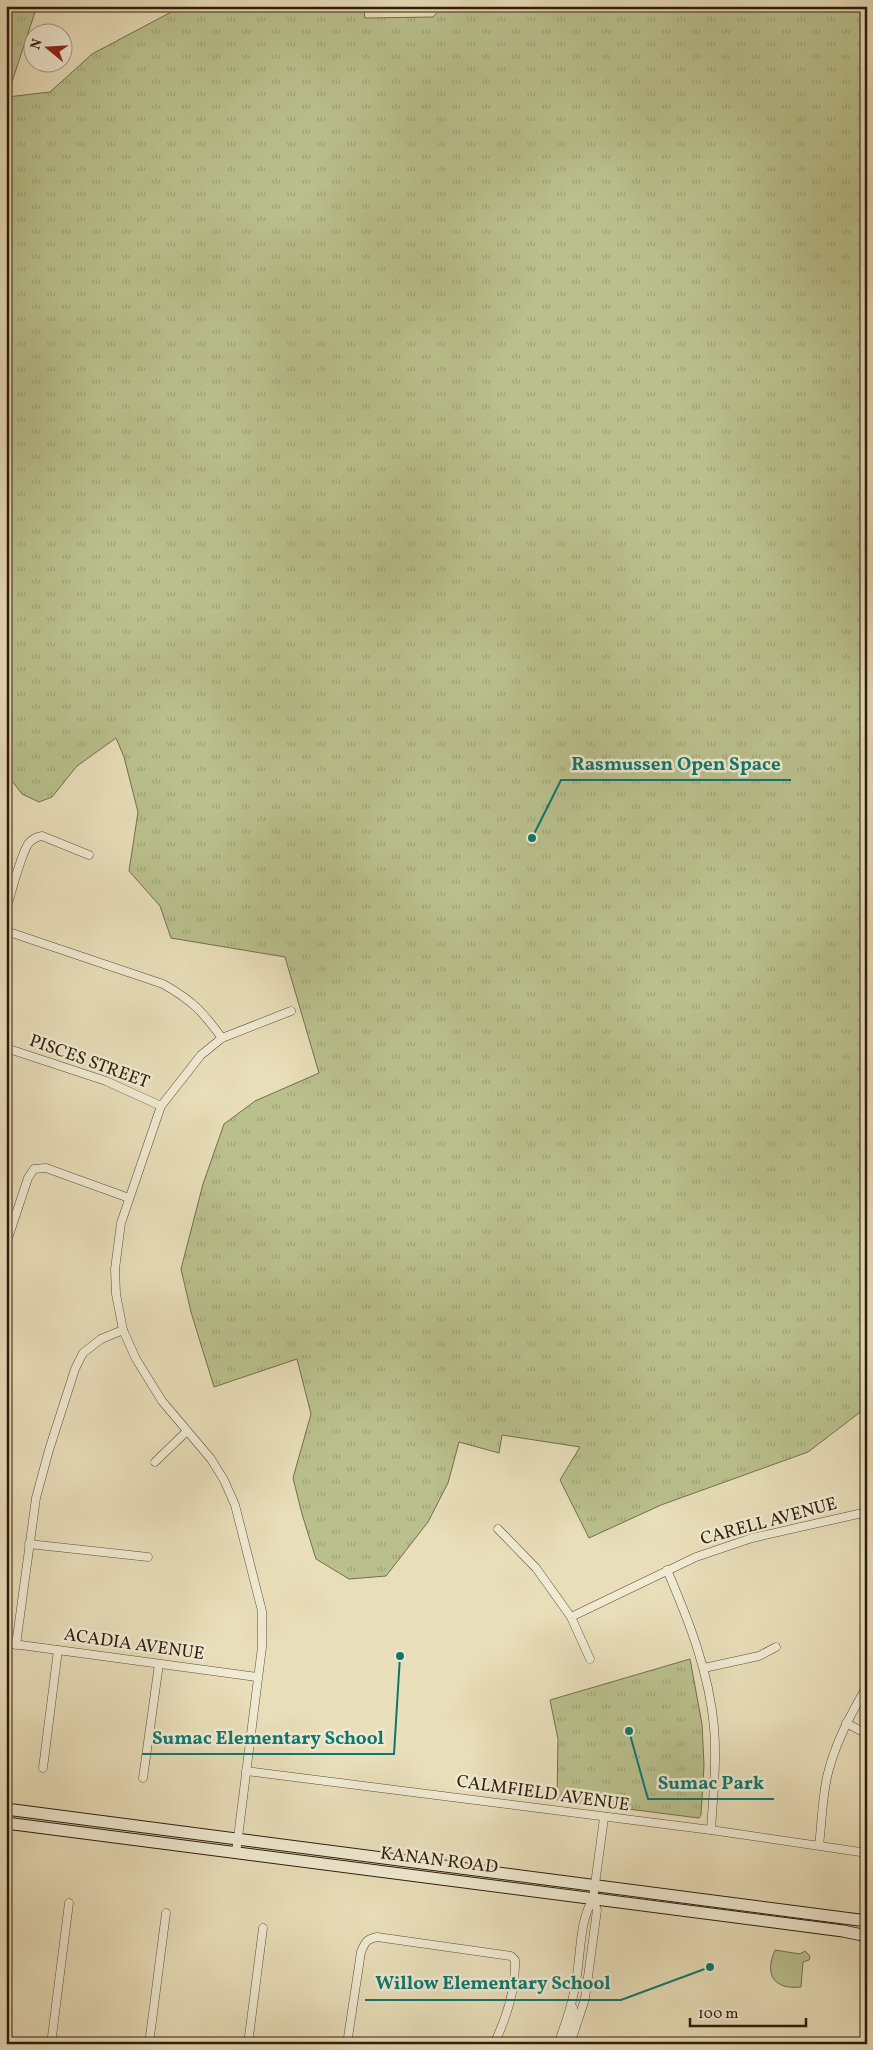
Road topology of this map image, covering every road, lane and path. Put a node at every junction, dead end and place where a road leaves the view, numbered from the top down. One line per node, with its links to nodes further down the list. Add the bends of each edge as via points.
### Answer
1 (89, 854): 2 (street, via 42,836 35,838 23,857)
2 (6, 910)
3 (6, 931): 5 (street, via 163,984 203,1012)
4 (290, 1011): 5 (street)
5 (222, 1038): 7 (street, via 201,1055)
6 (6, 1048): 7 (street, PISCES STREET, via 106,1081)
7 (161, 1106): 8 (street)
8 (129, 1198): 9 (street, via 46,1168 34,1169); 10 (street, via 121,1223 115,1270)
9 (6, 1244)
10 (123, 1330): 11 (street, via 162,1401); 15 (street, via 101,1339 83,1353 75,1369 40,1482)
11 (186, 1432): 12 (street); 26 (street, via 211,1460 235,1505 262,1611 262,1647)
12 (156, 1462)
13 (867, 1512): 17 (street, CARELL AVENUE, via 752,1538)
14 (498, 1529): 18 (street, via 536,1568)
15 (29, 1544): 16 (street); 20 (street)
16 (148, 1557)
17 (667, 1570): 18 (street, CARELL AVENUE); 25 (street)
18 (572, 1617): 23 (street)
19 (6, 1643): 20 (street, ACADIA AVENUE)
20 (16, 1645): 22 (street, ACADIA AVENUE)
21 (776, 1647): 25 (street, via 759,1656)
22 (58, 1650): 24 (street, ACADIA AVENUE); 30 (street)
23 (590, 1659)
24 (159, 1664): 26 (street, ACADIA AVENUE); 32 (street)
25 (704, 1668): 36 (street, via 714,1726)
26 (257, 1677): 31 (street)
27 (867, 1686): 28 (street)
28 (846, 1723): 29 (street); 38 (street, via 827,1775)
29 (867, 1734)
30 (43, 1768)
31 (246, 1771): 34 (street, CALMFIELD AVENUE); 37 (street)
32 (143, 1778)
33 (6, 1809): 37 (main road, KANAN ROAD)
34 (604, 1818): 36 (street, CALMFIELD AVENUE); 41 (street)
35 (6, 1823): 39 (main road, KANAN ROAD)
36 (711, 1830): 38 (street, CALMFIELD AVENUE)
37 (237, 1839): 39 (street); 41 (main road, KANAN ROAD)
38 (819, 1845): 40 (street, CALMFIELD AVENUE)
39 (236, 1853): 42 (main road, KANAN ROAD)
40 (867, 1853)
41 (595, 1885): 42 (street); 46 (main road, KANAN ROAD)
42 (593, 1899): 48 (main road, KANAN ROAD); 49 (street, via 586,1909); 57 (street, via 597,1910 587,1984)
43 (69, 1903): 50 (street)
44 (867, 1908): 46 (street)
45 (166, 1913): 51 (street)
46 (866, 1922)
47 (263, 1928): 52 (street)
48 (867, 1936)
49 (572, 2004): 55 (street); 56 (street, via 573,2017)
50 (51, 2044)
51 (149, 2044)
52 (248, 2044)
53 (347, 2044): 54 (street, via 361,1952 369,1938 377,1937 511,1956 515,1960 513,1986)
54 (494, 2044)
55 (558, 2044)
56 (564, 2044)
57 (570, 2044)

